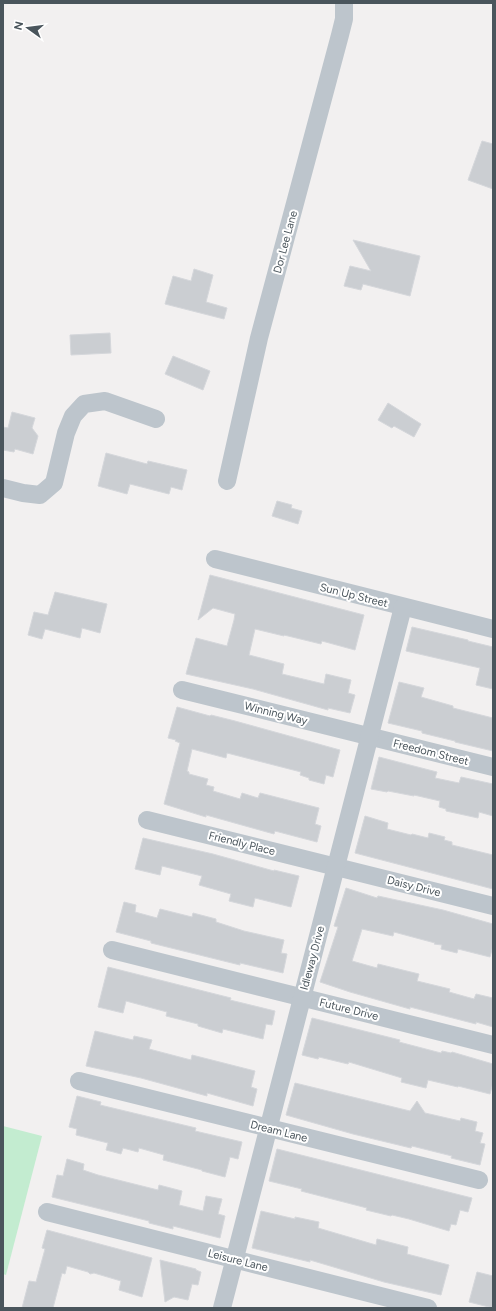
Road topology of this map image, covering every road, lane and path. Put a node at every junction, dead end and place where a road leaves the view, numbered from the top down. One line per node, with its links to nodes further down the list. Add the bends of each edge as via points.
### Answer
1 (344, 3): 3 (street, Dor Lee Lane, via 344,19 259,338)
2 (156, 419): 4 (street, via 105,401 84,404 73,416 66,433 54,483 40,495)
3 (227, 481)
4 (3, 488)
5 (215, 559): 6 (street, Sun Up Street)
6 (403, 607): 7 (street, Sun Up Street); 9 (street, Idleway Drive)
7 (493, 629)
8 (182, 690): 9 (street, Winning Way)
9 (370, 736): 10 (street, Freedom Street); 12 (street, Idleway Drive)
10 (493, 767)
11 (147, 820): 12 (street, Friendly Place)
12 (336, 867): 13 (street, Daisy Drive); 15 (street, Idleway Drive)
13 (493, 906)
14 (112, 950): 15 (street, Future Drive)
15 (302, 997): 16 (street, Future Drive); 18 (street, Idleway Drive)
16 (493, 1045)
17 (79, 1081): 18 (street, Dream Lane)
18 (268, 1128): 19 (street, Dream Lane); 21 (street, Idleway Drive)
19 (479, 1180)
20 (47, 1212): 21 (street, Leisure Lane)
21 (234, 1260): 22 (street, Idleway Drive); 23 (street, Leisure Lane)
22 (222, 1308)
23 (428, 1308)

